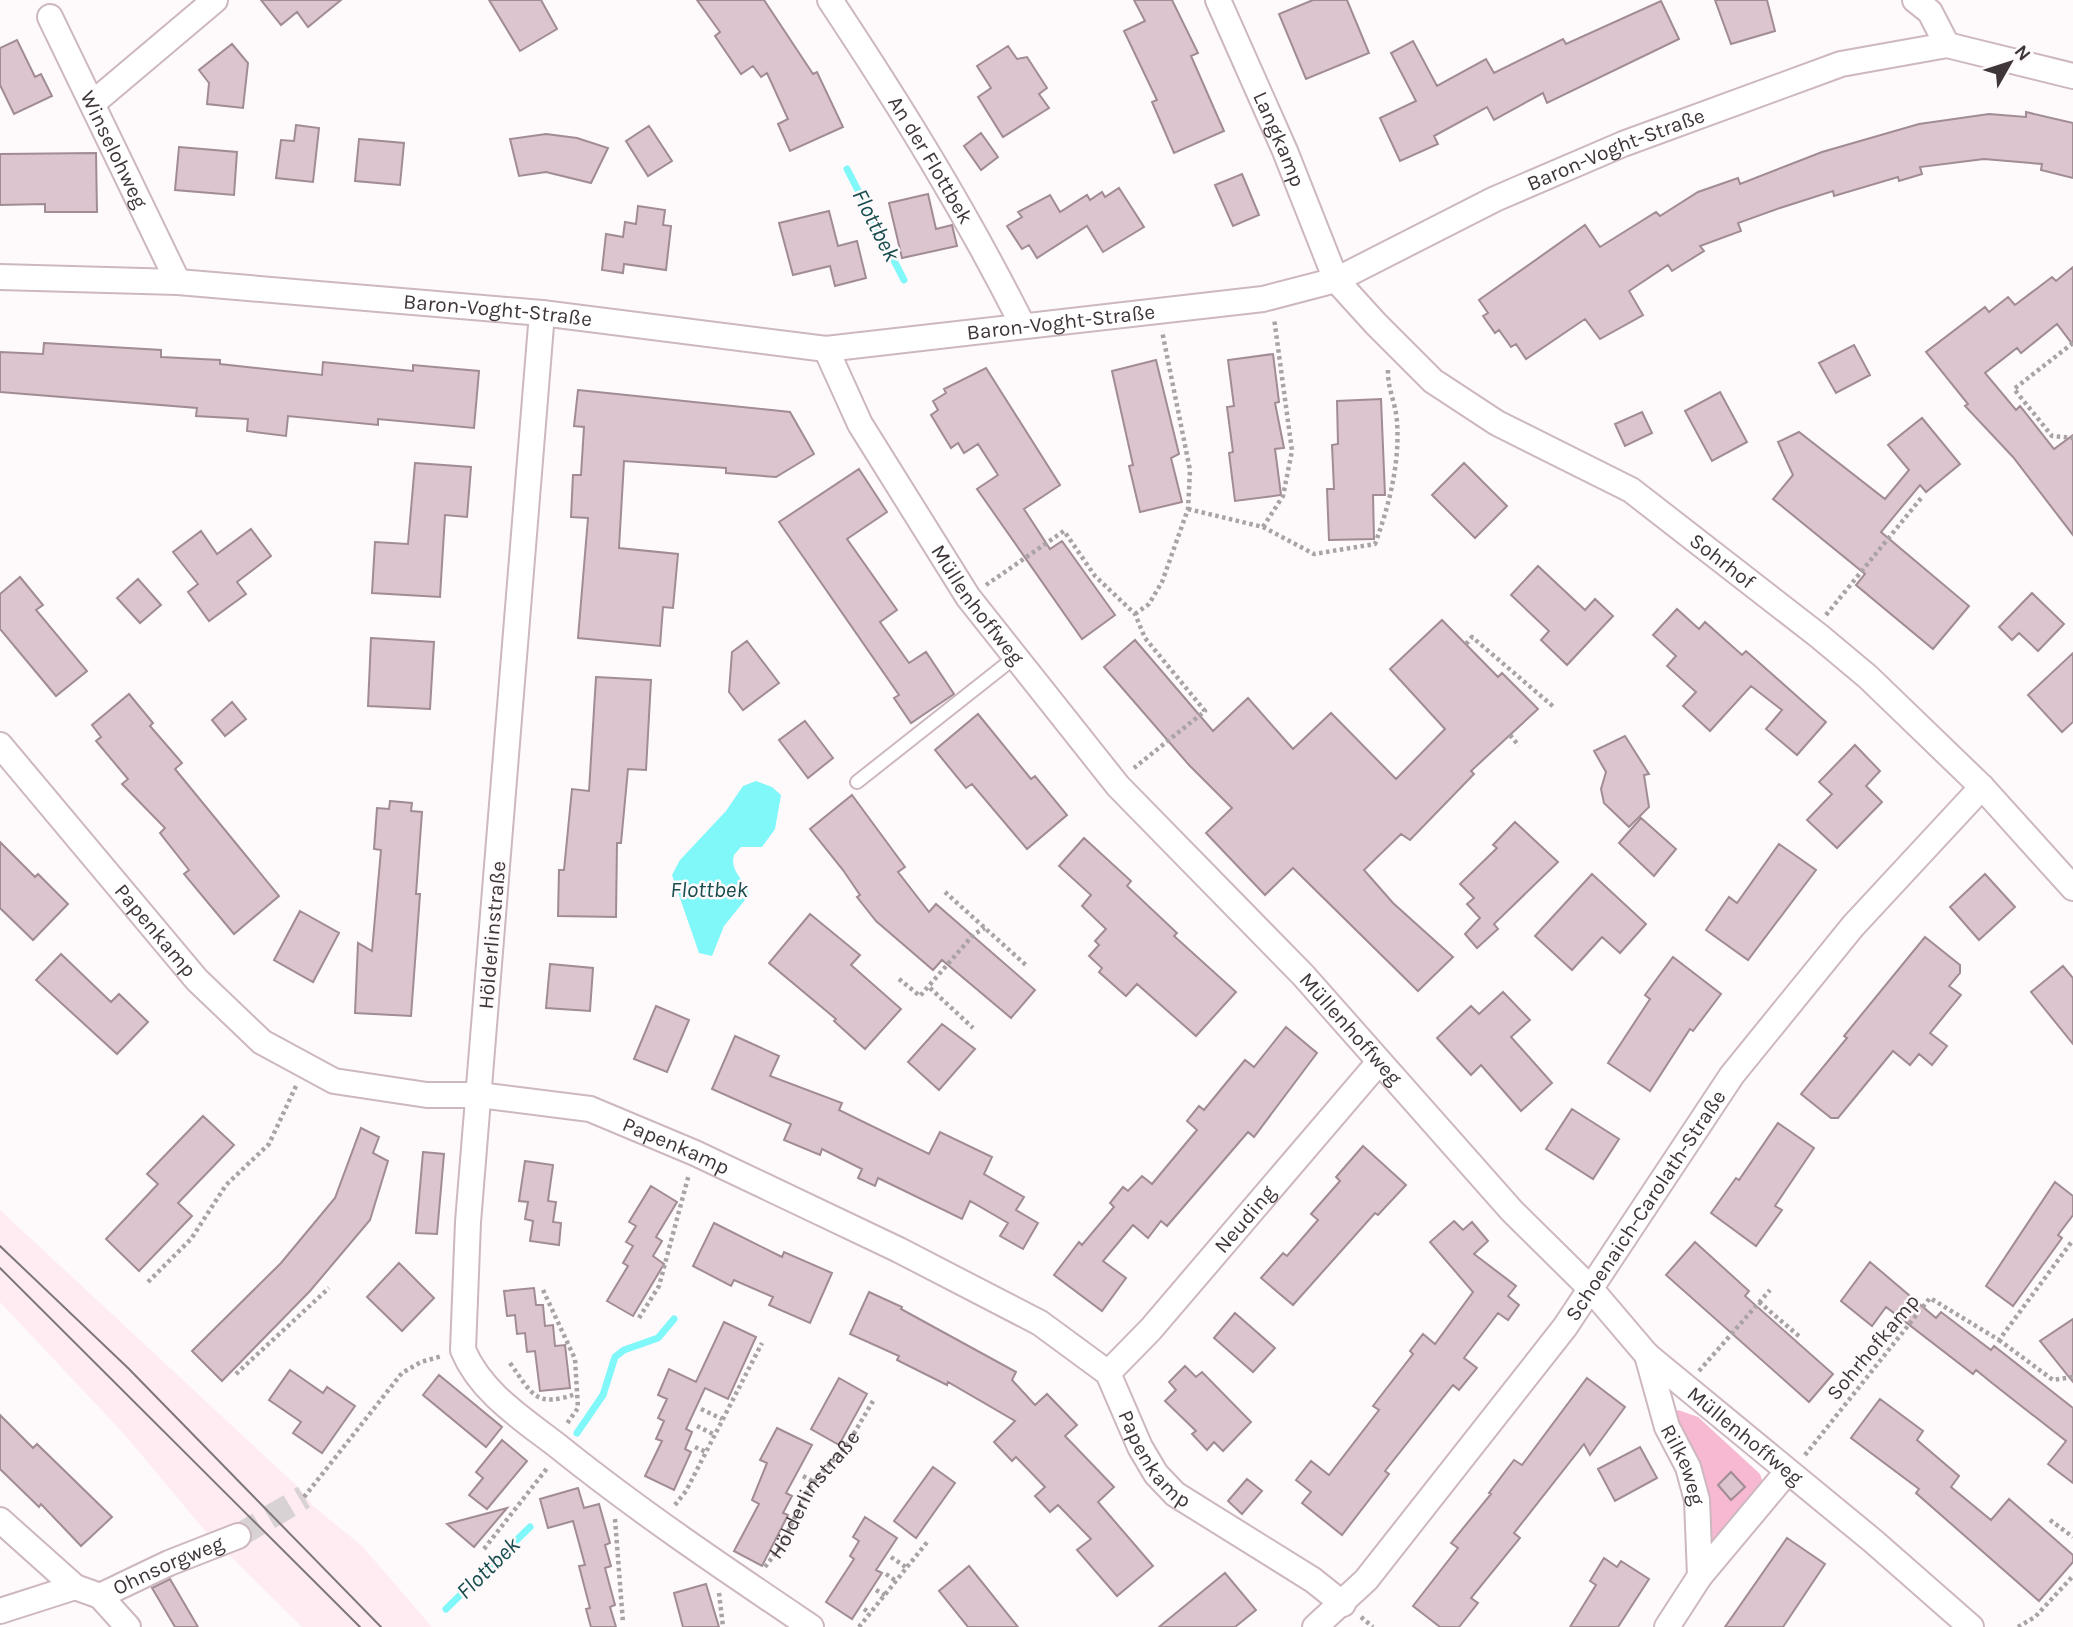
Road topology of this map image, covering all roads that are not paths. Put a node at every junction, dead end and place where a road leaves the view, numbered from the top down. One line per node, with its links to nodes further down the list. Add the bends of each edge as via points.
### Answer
1 (215, 0): 8 (street)
2 (830, 0): 13 (street, An der Flottbek, via 937,164)
3 (1218, 0): 10 (street, Langkamp)
4 (1915, 0): 6 (street, via 1930,12)
5 (50, 17): 8 (street, Winselohweg)
6 (1947, 45): 7 (street, Baron-Voght-Straße); 10 (street, Baron-Voght-Straße, via 1841,64 1744,97 1495,199)
7 (2073, 76)
8 (93, 103): 11 (street, Winselohweg)
9 (0, 277): 11 (street, Baron-Voght-Straße)
10 (1336, 280): 13 (street, Baron-Voght-Straße, via 1271,296); 18 (street, Sohrhof, via 1433,382 1497,423 1631,490 1868,677)
11 (178, 282): 12 (street, Baron-Voght-Straße)
12 (542, 313): 14 (street, Baron-Voght-Straße); 21 (street, Hölderlinstraße)
13 (1021, 324): 14 (street, Baron-Voght-Straße)
14 (825, 349): 15 (street, Müllenhoffweg, via 860,424 968,597)
15 (1014, 658): 17 (lane); 20 (street, Müllenhoffweg, via 1115,783 1303,975)
16 (0, 745): 21 (street, Papenkamp, via 197,980 262,1042 334,1081 427,1095)
17 (857, 782)
18 (1982, 788): 19 (street, Sohrhof); 22 (street, Schoenaich-Carolath-Straße, via 1853,926 1732,1075)
19 (2073, 888)
20 (1379, 1062): 22 (street, Müllenhoffweg, via 1511,1211); 24 (street, Neuding, via 1151,1329)
21 (479, 1095): 24 (street, Papenkamp, via 590,1109 695,1153 899,1250 1040,1324); 34 (street, Hölderlinstraße, via 463,1350 469,1364 488,1389 613,1491)
22 (1590, 1288): 23 (street, Müllenhoffweg); 31 (street, Schoenaich-Carolath-Straße, via 1565,1327)
23 (1647, 1355): 25 (street, Müllenhoffweg); 28 (street, Rilkeweg, via 1667,1427 1688,1467 1698,1500)
24 (1108, 1373): 31 (street, Papenkamp, via 1140,1447 1175,1494 1313,1580)
25 (1787, 1472): 28 (street); 37 (street, Müllenhoffweg)
26 (0, 1520): 29 (street)
27 (238, 1536): 30 (street, Ohnsorgweg)
28 (1700, 1576): 36 (street)
29 (75, 1587): 30 (street); 32 (street)
30 (100, 1596): 33 (street)
31 (1343, 1604): 35 (street, Schoenaich-Carolath-Straße)
32 (0, 1611)
33 (128, 1627)
34 (811, 1627)
35 (1315, 1627)
36 (1667, 1627)
37 (1971, 1627)

